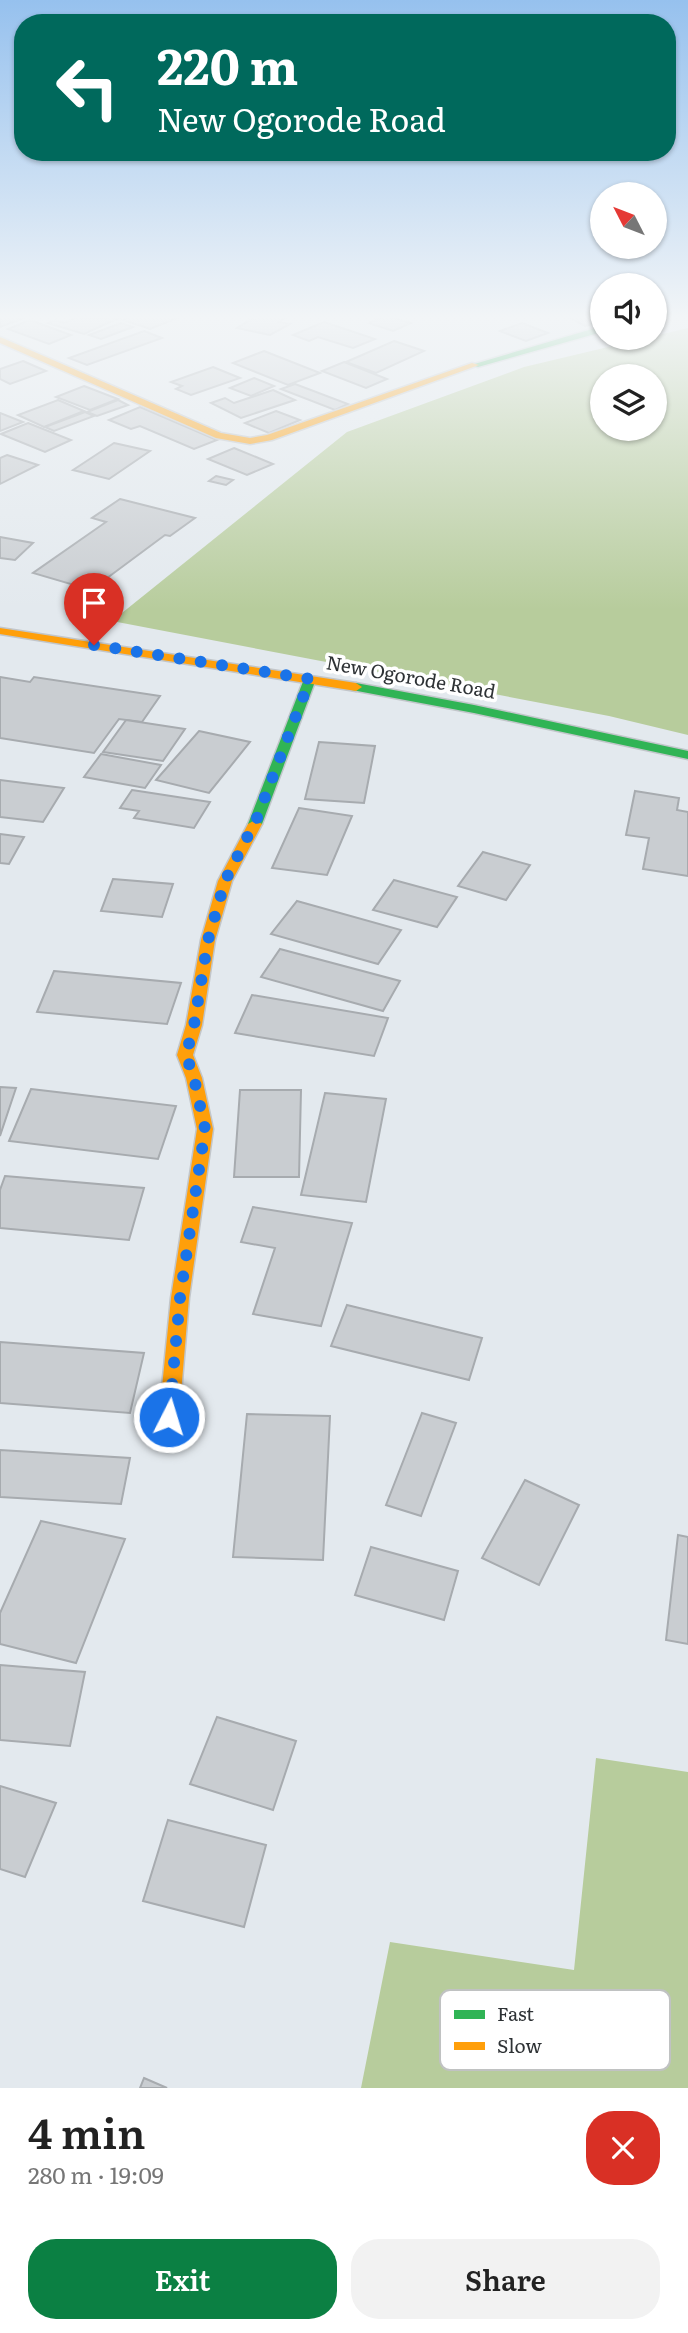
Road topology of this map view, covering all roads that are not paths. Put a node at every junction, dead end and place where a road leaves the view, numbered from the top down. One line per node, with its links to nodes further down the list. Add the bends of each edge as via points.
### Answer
1 (170, 414): 2 (street, via 219,436 250,441)
2 (330, 414)
3 (0, 631): 4 (street, New Ogorode Road)
4 (310, 679): 5 (street, New Ogorode Road); 6 (street, via 257,818 225,881 208,940 186,1055 205,1129 180,1298)
5 (688, 755)
6 (169, 1417)

